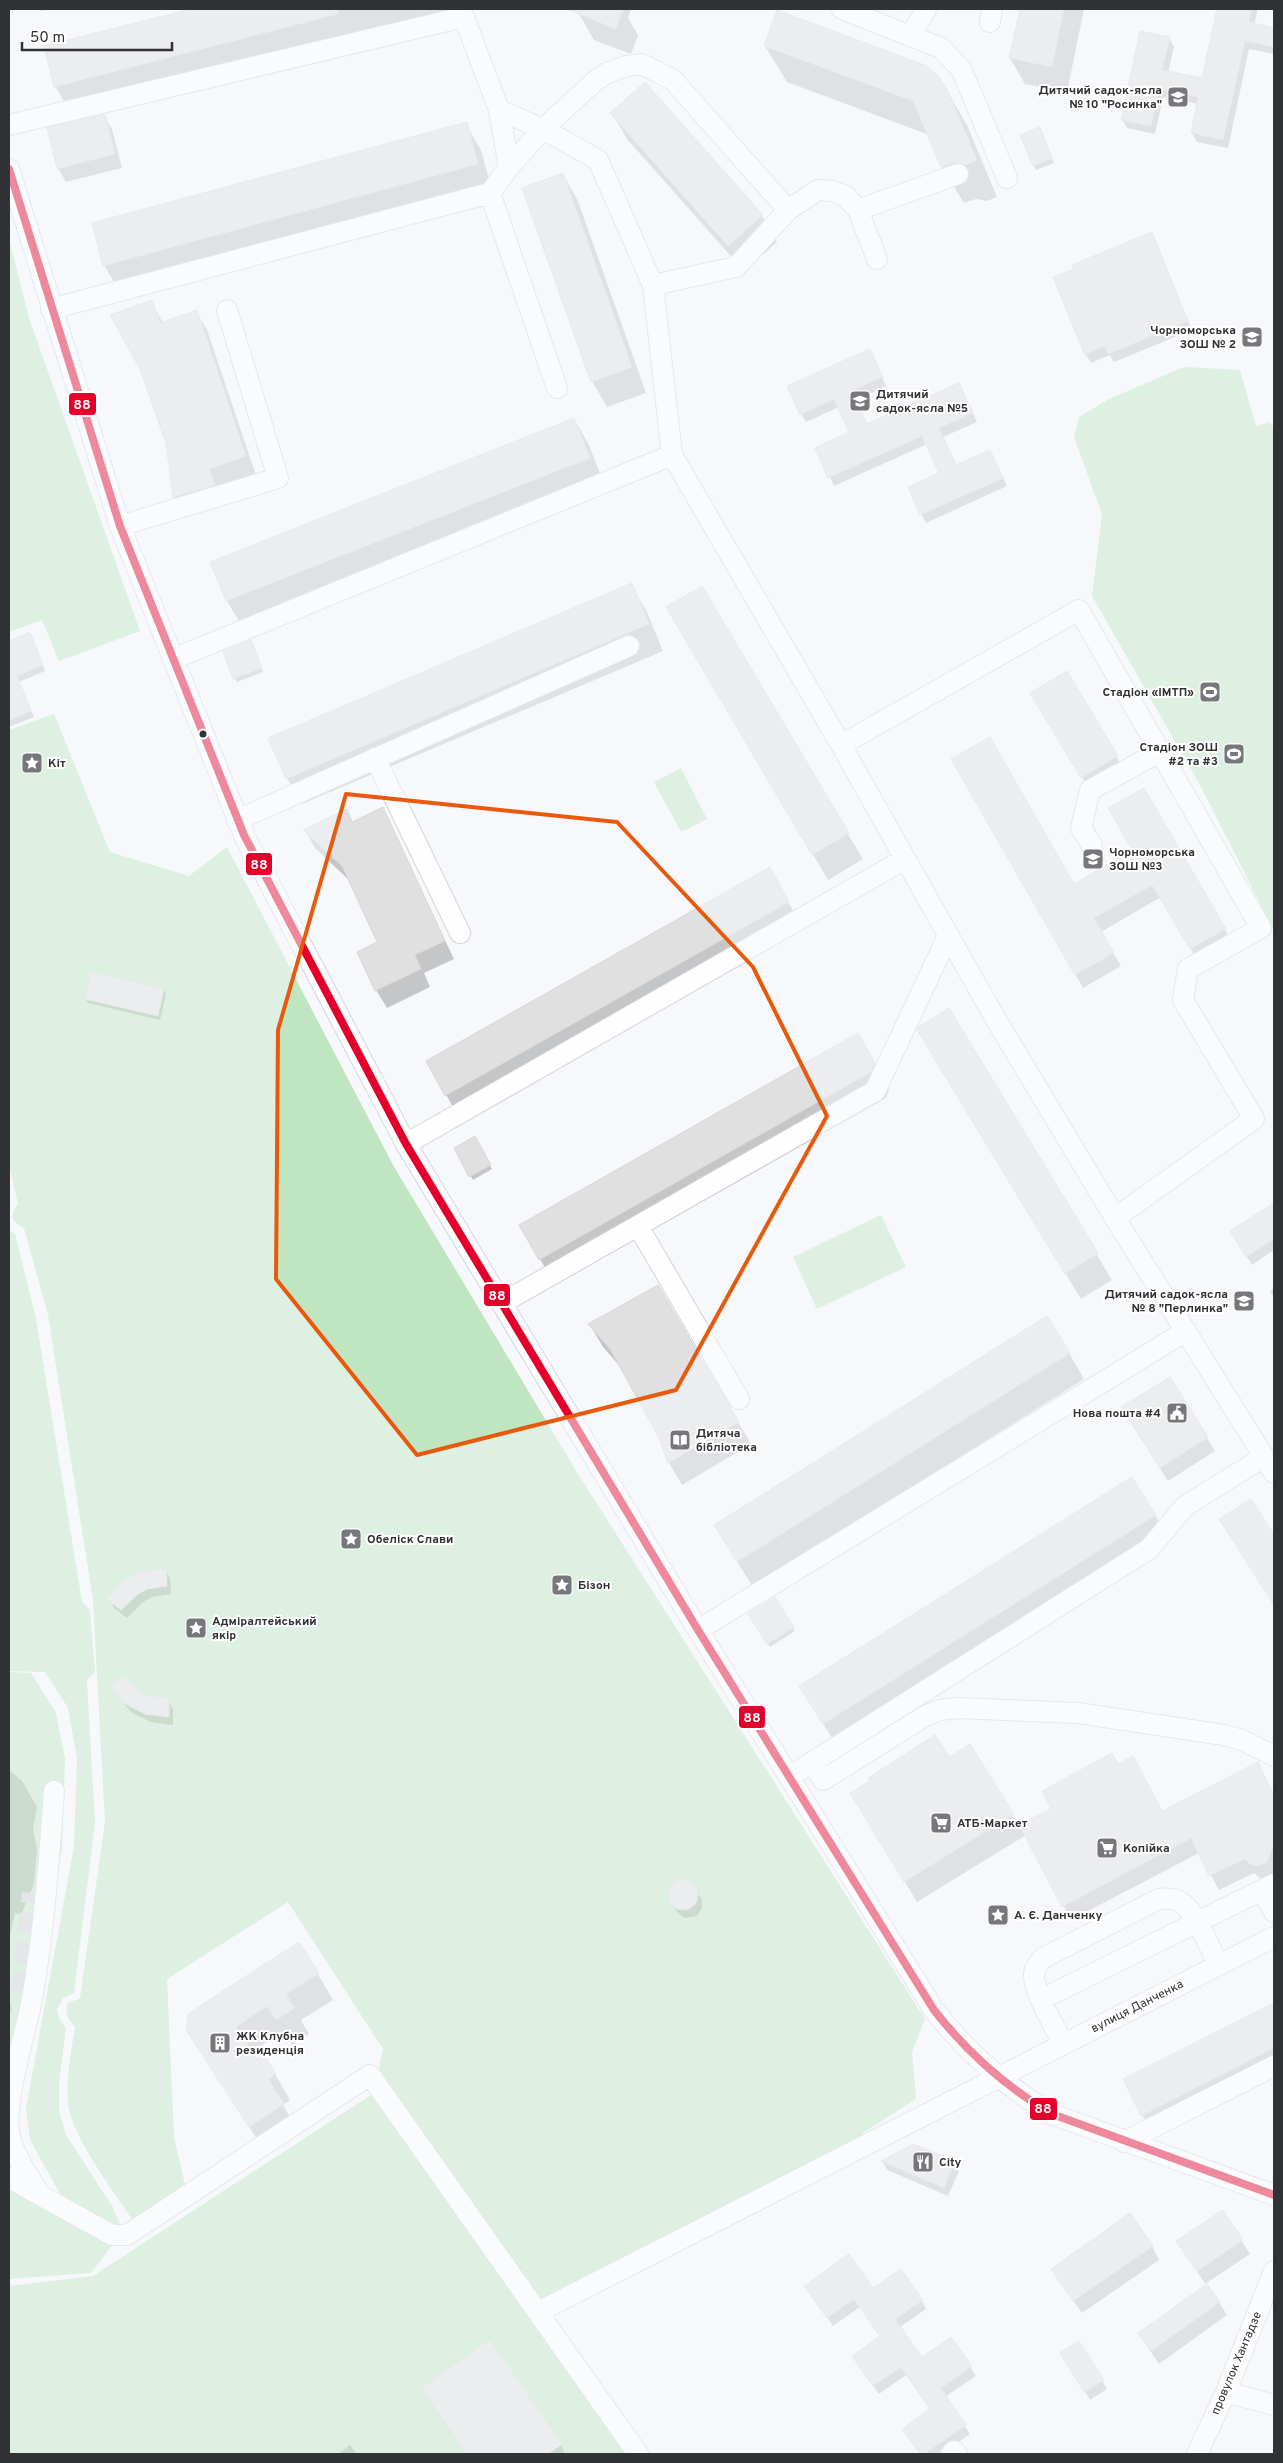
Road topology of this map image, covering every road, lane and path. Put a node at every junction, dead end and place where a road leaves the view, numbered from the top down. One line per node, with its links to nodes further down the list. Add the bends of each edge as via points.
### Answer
1 (842, 9): 4 (street)
2 (926, 9): 4 (street)
3 (465, 13): 5 (street); 6 (street)
4 (911, 35): 11 (street, via 941,48 961,69)
5 (499, 110): 7 (street); 8 (street)
6 (9, 125)
7 (543, 129): 8 (street); 13 (street, via 607,73 642,64 673,80); 16 (street, via 598,160)
8 (509, 167): 12 (street)
9 (9, 169): 17 (street)
10 (958, 174): 14 (street)
11 (1007, 178)
12 (490, 193): 17 (street); 19 (street)
13 (788, 210): 14 (street, via 818,190 846,196); 16 (street, via 736,267)
14 (858, 210): 15 (street)
15 (877, 259)
16 (653, 285): 20 (street)
17 (52, 309): 21 (street)
18 (227, 310): 21 (street, via 278,478)
19 (557, 388)
20 (672, 455): 23 (street); 24 (street)
21 (120, 526): 23 (street)
22 (629, 646): 26 (street)
23 (173, 659): 27 (street)
24 (841, 745): 25 (street, via 1079,610); 29 (street)
25 (1160, 751): 28 (street, via 1090,790 1081,828); 33 (street, via 1261,928 1188,969 1183,1000 1254,1119)
26 (375, 758): 27 (street); 30 (street)
27 (238, 820): 32 (street)
28 (1092, 846)
29 (905, 859): 31 (street); 32 (street)
30 (460, 933)
31 (948, 936): 33 (street); 34 (street, via 875,1091)
32 (406, 1144): 35 (street)
33 (1115, 1218): 36 (street)
34 (638, 1226): 35 (street); 37 (street)
35 (502, 1303): 39 (street)
36 (1186, 1331): 38 (street); 39 (street)
37 (738, 1399)
38 (1269, 1465): 41 (street, via 1185,1506 1149,1549)
39 (698, 1630): 42 (street)
40 (1274, 1756): 41 (street, via 1224,1735 1106,1716 958,1708 926,1716 823,1780)
41 (812, 1762): 42 (street)
42 (789, 1777): 54 (street, via 934,2010 952,2033)
43 (54, 1791): 55 (street, via 32,1998 9,2109)
44 (1268, 1886): 45 (street); 46 (street)
45 (1274, 1912)
46 (1196, 1922): 48 (street); 50 (street); 50 (street, via 1180,1902 1170,1898 1159,1899 1043,1958 1034,1975)
47 (1274, 1937): 48 (street, вулиця Данченка)
48 (1218, 1965): 51 (street, вулиця Данченка)
49 (20, 1993): 52 (street)
50 (1042, 1999): 51 (street)
51 (1063, 2044): 54 (street, вулиця Данченка)
52 (9, 2049)
53 (1274, 2066): 56 (street)
54 (1000, 2077): 56 (street, via 1032,2103 1052,2114); 61 (street, вулиця Данченка)
55 (9, 2131): 59 (street, via 18,2158)
56 (1124, 2142): 58 (street)
57 (9, 2178): 59 (street)
58 (1274, 2195)
59 (41, 2196): 61 (street, via 112,2235 127,2235 370,2075)
60 (1274, 2271): 62 (street, провулок Хантадзе)
61 (538, 2312): 64 (street)
62 (1226, 2392): 63 (street); 67 (street, провулок Хантадзе)
63 (1274, 2405)
64 (638, 2454)
65 (951, 2454): 66 (street, via 954,2451)
66 (957, 2454)
67 (1197, 2454)

